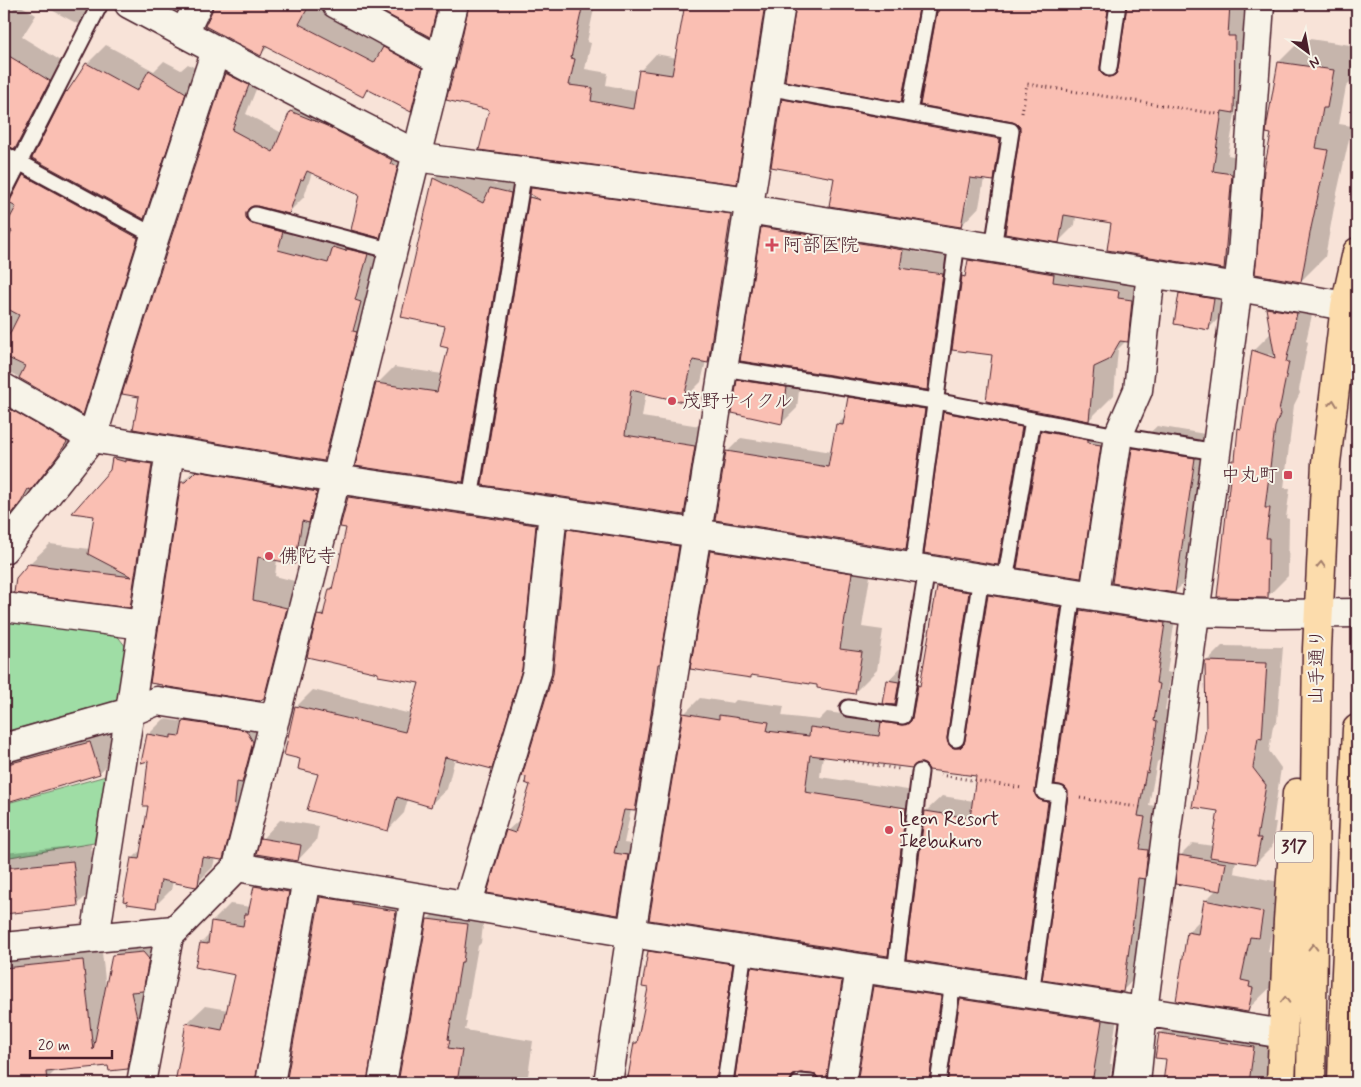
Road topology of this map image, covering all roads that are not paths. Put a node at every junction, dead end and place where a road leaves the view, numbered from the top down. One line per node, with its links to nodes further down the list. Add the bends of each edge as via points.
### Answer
1 (100, 4): 18 (lane)
2 (129, 4): 10 (street)
3 (198, 4): 10 (street)
4 (336, 4): 12 (street)
5 (454, 4): 12 (street)
6 (781, 4): 14 (street)
7 (929, 4): 15 (lane)
8 (1118, 4): 13 (lane)
9 (1260, 4): 29 (street)
10 (184, 33): 11 (street)
11 (216, 50): 17 (street); 23 (street)
12 (440, 61): 17 (street)
13 (1108, 68)
14 (767, 87): 15 (lane); 21 (street)
15 (909, 112): 25 (lane, via 1010,131)
16 (4, 154): 18 (lane)
17 (417, 154): 19 (street, via 430,159); 26 (street)
18 (19, 162): 20 (lane); 23 (lane)
19 (524, 172): 21 (street); 40 (lane)
20 (4, 192)
21 (748, 205): 24 (street); 31 (street)
22 (255, 215): 26 (lane)
23 (155, 236): 36 (street)
24 (957, 242): 25 (street); 33 (lane)
25 (992, 248): 28 (street)
26 (393, 251): 39 (street)
27 (1357, 252): 30 (main road, 山手通り / 317)
28 (1151, 273): 29 (street); 35 (street, via 1138,390)
29 (1238, 287): 30 (street); 38 (street)
30 (1345, 306): 50 (main road, 山手通り / 317, one-way to 30, via 1326,463)
31 (723, 368): 33 (lane); 42 (street)
32 (4, 388): 36 (street)
33 (935, 401): 34 (lane); 44 (lane)
34 (1033, 420): 35 (lane); 45 (lane)
35 (1118, 436): 38 (lane); 46 (street)
36 (92, 438): 37 (street); 43 (street)
37 (170, 451): 39 (street); 51 (street)
38 (1216, 452): 48 (street)
39 (336, 478): 40 (street); 54 (street)
40 (470, 499): 41 (street)
41 (553, 511): 42 (street); 63 (street, via 537,672)
42 (697, 533): 44 (street); 65 (street)
43 (4, 548)
44 (920, 568): 45 (street); 52 (lane, via 903,716)
45 (993, 579): 46 (street); 56 (lane)
46 (1084, 594): 48 (street); 72 (lane, via 1044,792 1059,794)
47 (4, 607): 51 (street)
48 (1195, 612): 50 (street); 73 (street, via 1169,812)
49 (1357, 613): 50 (street)
50 (1318, 614): 74 (main road, 317, one-way to 50, via 1303,648); 87 (main road, 山手通り / 317, one-way to 50)
51 (144, 625): 53 (street)
52 (848, 708)
53 (130, 712): 54 (street, via 157,700); 57 (street); 66 (street)
54 (275, 719): 59 (street)
55 (1357, 729): 88 (main road)
56 (956, 739)
57 (4, 748)
58 (920, 772): 70 (lane)
59 (237, 867): 60 (street); 64 (street)
60 (307, 878): 61 (street); 76 (street)
61 (415, 897): 63 (street); 77 (street)
62 (1357, 899): 89 (main road)
63 (467, 906): 65 (street)
64 (174, 930): 66 (street); 75 (street, via 169,936)
65 (631, 933): 68 (street); 78 (street)
66 (95, 938): 67 (street)
67 (4, 947)
68 (744, 951): 69 (street); 79 (lane)
69 (860, 968): 70 (street); 82 (street)
70 (895, 972): 71 (street)
71 (953, 982): 72 (street); 83 (lane)
72 (1031, 994): 73 (street)
73 (1136, 1010): 74 (street); 84 (lane); 85 (street)
74 (1283, 1034): 86 (main road, 317)
75 (141, 1083)
76 (270, 1083)
77 (382, 1083)
78 (608, 1083)
79 (725, 1083)
80 (799, 1083): 81 (lane)
81 (811, 1083)
82 (841, 1083)
83 (938, 1083)
84 (1120, 1083)
85 (1136, 1083)
86 (1281, 1083)
87 (1311, 1083)
88 (1342, 1083)
89 (1351, 1083)

